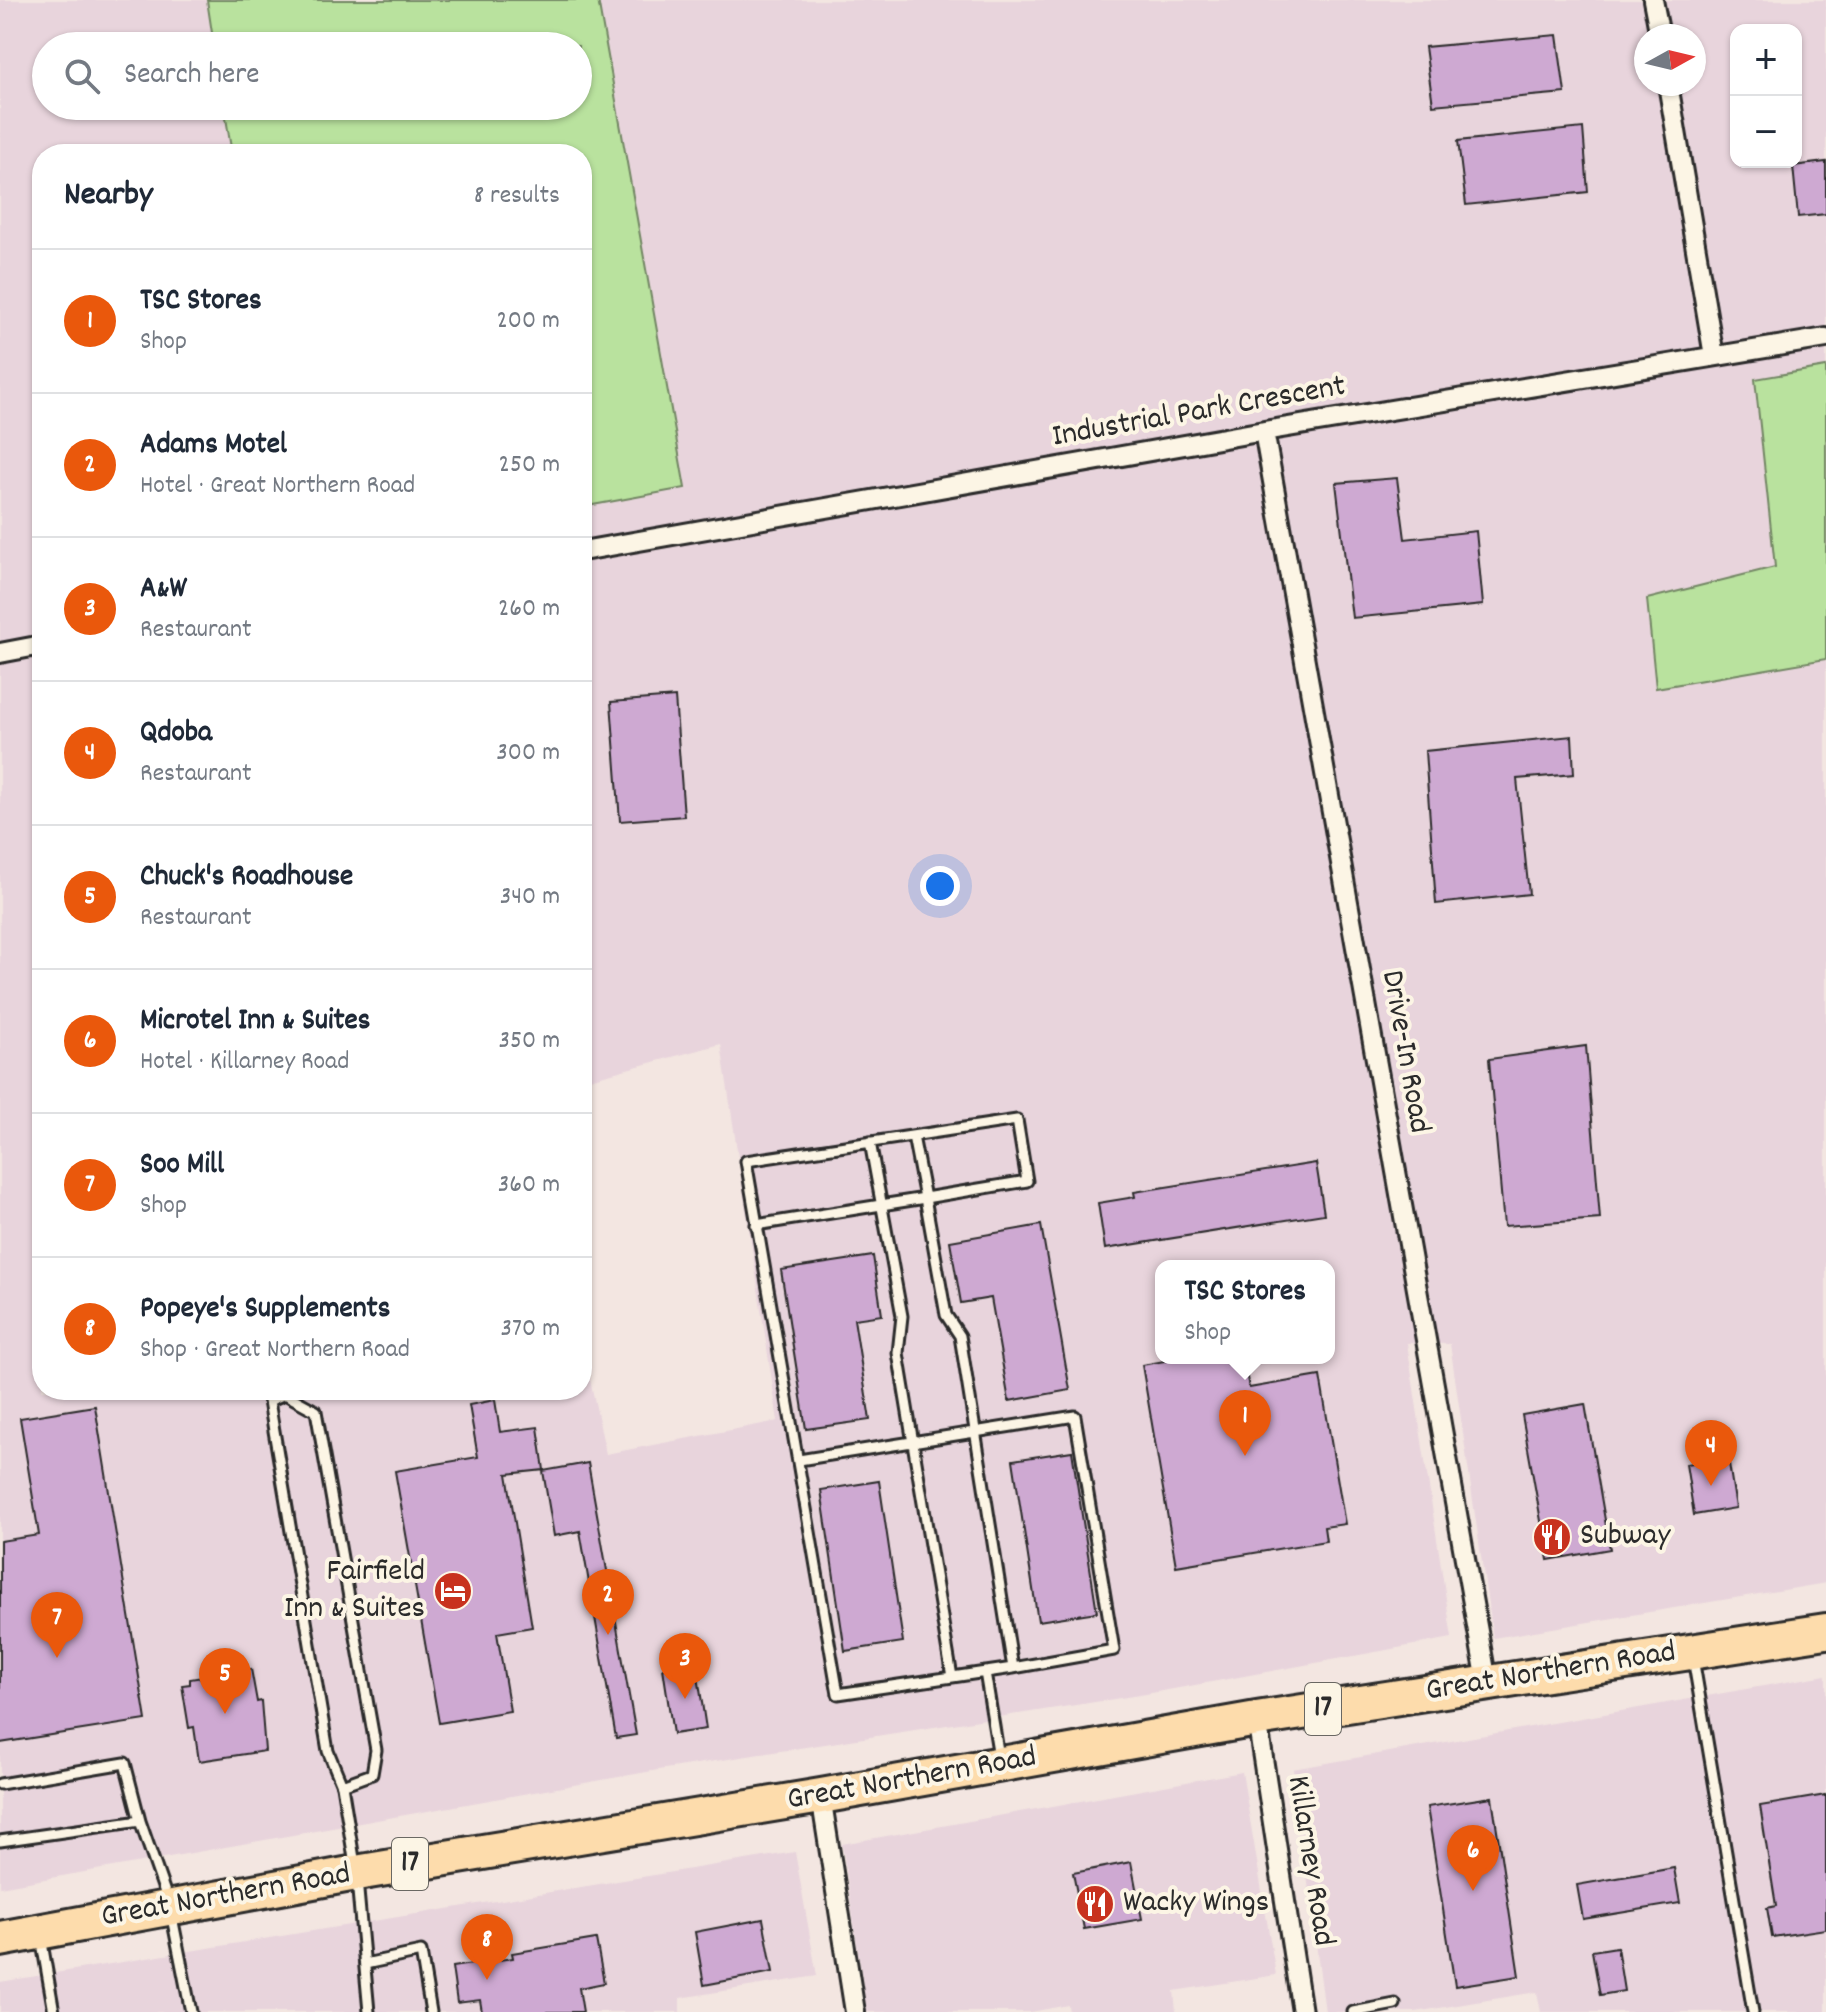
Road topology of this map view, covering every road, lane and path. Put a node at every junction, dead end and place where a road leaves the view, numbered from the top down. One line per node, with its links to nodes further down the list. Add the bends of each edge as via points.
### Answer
1 (1653, 0): 2 (street)
2 (1658, 24)
3 (1670, 96): 5 (street)
4 (1826, 338): 5 (street, Industrial Park Crescent)
5 (1714, 356): 6 (street, Industrial Park Crescent)
6 (1264, 431): 7 (street, Industrial Park Crescent); 25 (street, Drive-In Road)
7 (592, 549)
8 (32, 647): 9 (street)
9 (0, 653)
10 (913, 1136): 11 (lane); 12 (lane); 12 (lane, via 1017,1120 1027,1181)
11 (870, 1142): 13 (lane); 14 (lane, via 746,1161)
12 (925, 1198): 13 (lane); 17 (lane, via 946,1315 960,1336)
13 (882, 1204): 14 (lane); 18 (lane, via 902,1316 898,1353)
14 (756, 1225): 19 (lane)
15 (271, 1400): 29 (lane, via 328,1751)
16 (296, 1400): 29 (lane, via 316,1411 376,1750 372,1774)
17 (976, 1433): 18 (lane); 22 (lane); 22 (lane, via 1075,1416 1114,1650)
18 (913, 1443): 19 (lane); 24 (lane)
19 (799, 1460): 24 (lane, via 838,1694)
20 (1826, 1631): 21 (highway, Great Northern Road / 17)
21 (1691, 1651): 25 (highway, Great Northern Road / 17); 46 (lane)
22 (1013, 1668): 23 (lane)
23 (985, 1672): 24 (lane); 27 (lane)
24 (952, 1677)
25 (1487, 1682): 26 (highway, Great Northern Road / 17)
26 (1257, 1719): 27 (highway, Great Northern Road / 17); 44 (street, Killarney Road)
27 (1000, 1764): 30 (highway, Great Northern Road / 17)
28 (0, 1784): 31 (lane, via 125,1763)
29 (342, 1785): 33 (lane)
30 (821, 1796): 33 (highway, Great Northern Road / 17); 43 (street)
31 (140, 1821): 32 (lane); 34 (lane)
32 (0, 1841)
33 (356, 1873): 34 (highway, Great Northern Road / 17); 37 (lane)
34 (170, 1907): 35 (highway, Great Northern Road / 17); 40 (lane)
35 (40, 1931): 36 (highway, Great Northern Road / 17); 39 (lane)
36 (0, 1939)
37 (365, 1964): 41 (lane); 42 (lane, via 421,1952)
38 (1395, 2004): 45 (lane)
39 (54, 2012)
40 (191, 2012)
41 (369, 2012)
42 (431, 2012)
43 (855, 2012)
44 (1302, 2012)
45 (1353, 2012)
46 (1753, 2012)

